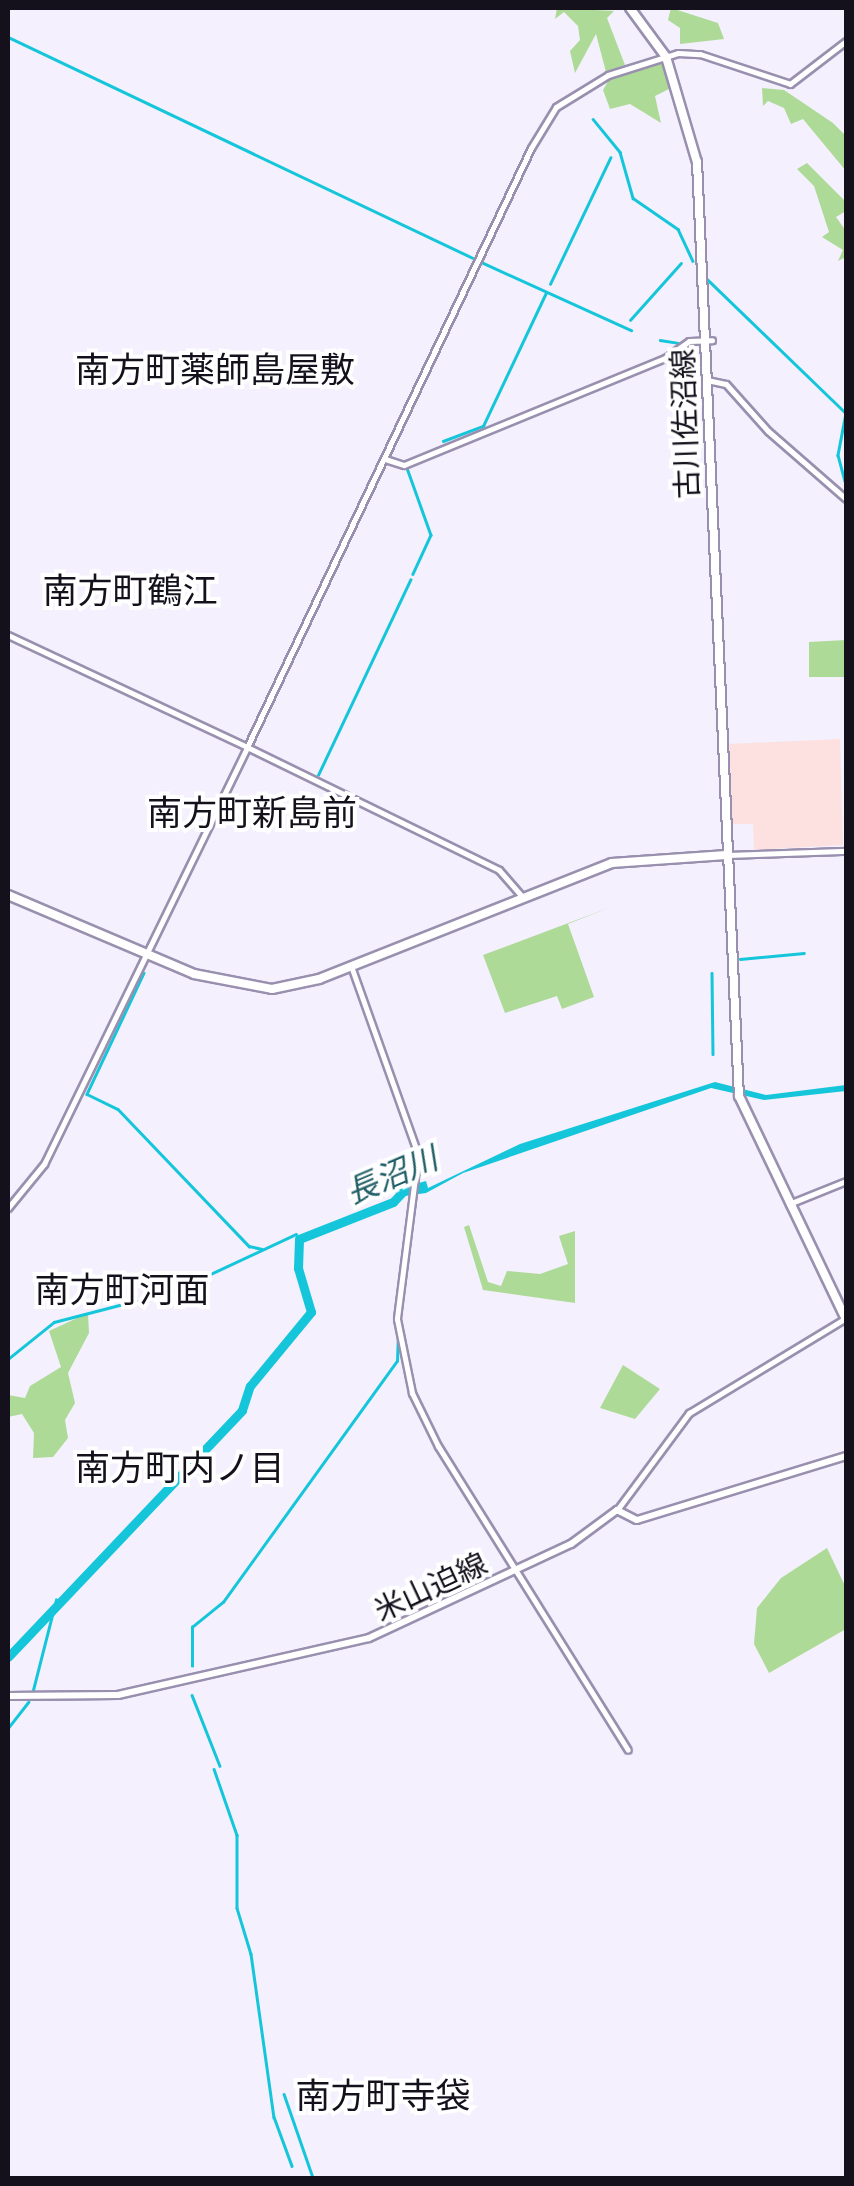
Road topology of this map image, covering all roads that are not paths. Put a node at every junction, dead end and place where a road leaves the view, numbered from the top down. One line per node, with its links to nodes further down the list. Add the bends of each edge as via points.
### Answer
1 (630, 8): 3 (main road, 古川佐沼線)
2 (846, 41): 3 (street, via 790,84 700,54)
3 (666, 57): 4 (main road, 古川佐沼線, via 695,148); 6 (street, via 580,89 543,123)
4 (707, 339): 5 (main road, 古川佐沼線); 6 (street, via 404,465)
5 (704, 380): 7 (street, via 726,384); 11 (main road, 古川佐沼線)
6 (385, 459): 9 (street)
7 (846, 499)
8 (8, 635): 9 (street)
9 (247, 747): 13 (street, via 499,870); 14 (street)
10 (846, 850): 11 (street)
11 (726, 856): 13 (main road, via 612,863); 17 (main road, 古川佐沼線, via 739,1096)
12 (8, 895): 14 (main road)
13 (522, 896): 15 (main road)
14 (144, 955): 15 (main road, via 256,989 300,985); 18 (street, via 44,1164)
15 (351, 966): 22 (street, via 413,1131 417,1194 398,1307 406,1376 432,1437)
16 (846, 1181): 17 (street)
17 (789, 1204): 19 (main road, 古川佐沼線)
18 (8, 1208)
19 (846, 1318): 21 (street, via 689,1413)
20 (846, 1456): 21 (main road, via 637,1520)
21 (617, 1510): 22 (main road, 米山迫線, via 582,1538)
22 (515, 1571): 23 (main road, 米山迫線, via 385,1633 90,1698); 24 (street)
23 (8, 1696)
24 (628, 1750)

